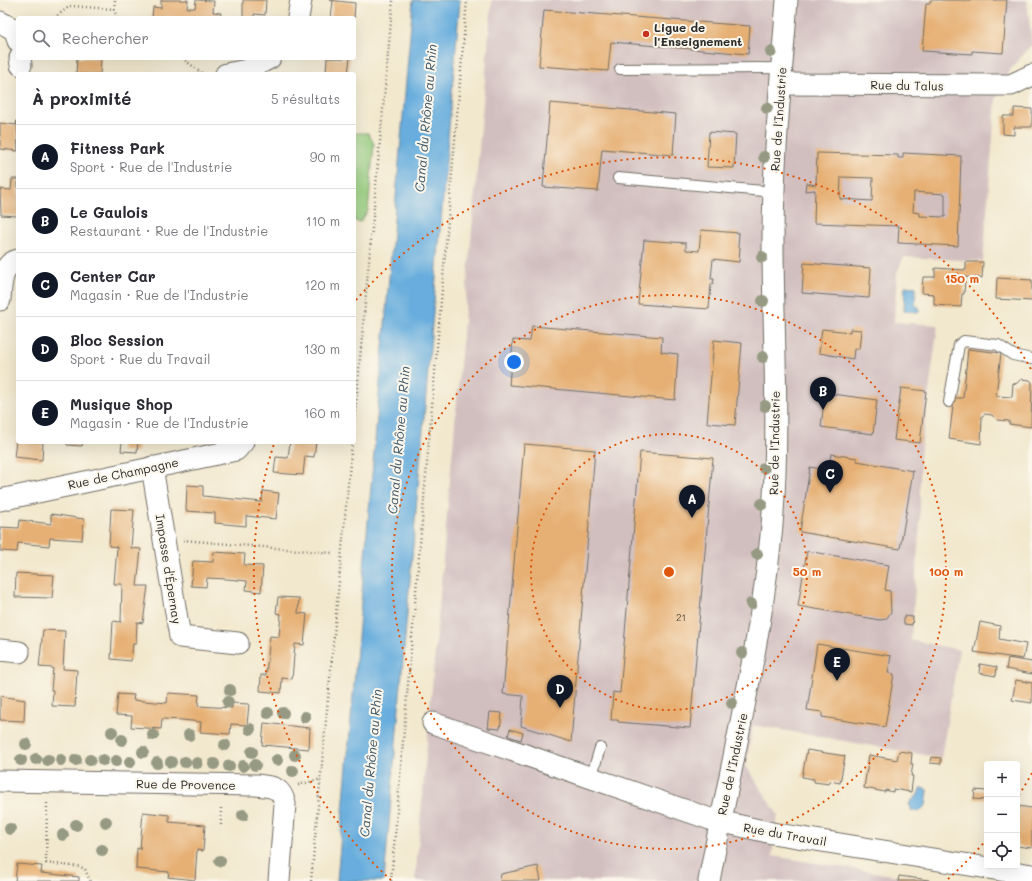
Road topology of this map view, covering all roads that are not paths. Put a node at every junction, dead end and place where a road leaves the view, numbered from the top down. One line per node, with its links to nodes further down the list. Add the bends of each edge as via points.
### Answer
1 (301, 0): 3 (street)
2 (787, 0): 10 (street, Rue de l'Industrie)
3 (298, 16)
4 (0, 22): 5 (street, via 15,30)
5 (16, 34)
6 (266, 60): 8 (street, via 247,70)
7 (620, 68): 10 (lane)
8 (236, 72)
9 (1032, 75): 10 (street, Rue du Talus, via 1011,85 999,86)
10 (781, 76): 12 (street, Rue de l'Industrie)
11 (618, 178): 12 (lane)
12 (774, 192): 25 (street, Rue de l'Industrie, via 775,442 772,526 744,710)
13 (16, 261): 14 (street, via 8,265 4,273)
14 (0, 300)
15 (1032, 359): 16 (lane, via 1013,355 998,345 964,341 959,345)
16 (949, 402)
17 (241, 444): 18 (street, Rue de Champagne, via 236,450)
18 (152, 467): 19 (street, Rue de Champagne); 20 (street, Impasse d'Épernay, via 180,637)
19 (1, 497)
20 (238, 642)
21 (433, 724): 23 (street, Rue du Travail)
22 (600, 748): 23 (lane)
23 (590, 778): 25 (street, Rue du Travail)
24 (0, 781): 27 (street, Rue de Provence, via 249,785 275,788 280,791 285,804)
25 (720, 821): 26 (street, Rue du Travail, via 772,833); 28 (street, Rue de l'Industrie)
26 (1032, 875)
27 (279, 881)
28 (709, 881)

